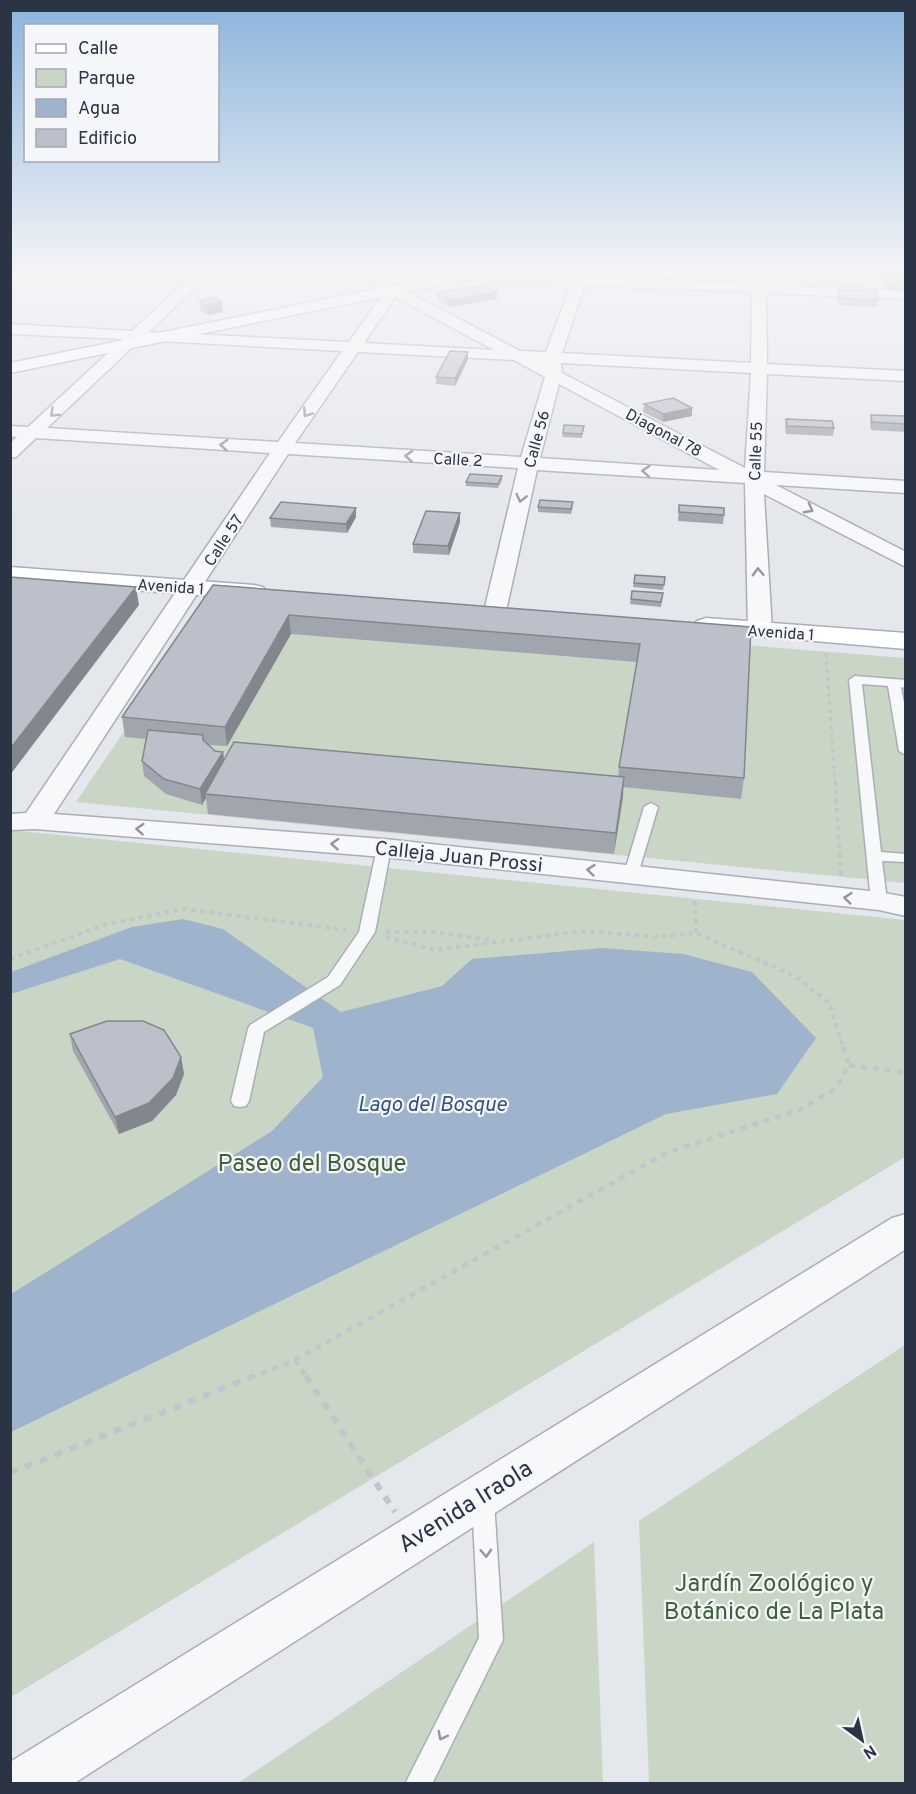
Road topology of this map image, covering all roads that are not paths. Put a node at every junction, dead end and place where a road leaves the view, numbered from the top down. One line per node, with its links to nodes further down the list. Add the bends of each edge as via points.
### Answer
1 (47, 355): 9 (main road)
2 (68, 355): 11 (main road)
3 (117, 355): 15 (street, one-way to 15)
4 (347, 355): 16 (street, Calle 57, one-way to 16)
5 (495, 355): 8 (street)
6 (557, 355): 10 (street, Calle 56)
7 (759, 355): 12 (street, Calle 55)
8 (519, 356): 10 (street, Diagonal 78)
9 (10, 361)
10 (553, 366): 12 (street); 18 (street, Calle 56); 19 (street, Diagonal 78)
11 (10, 368)
12 (759, 369): 13 (street); 19 (street, Calle 55)
13 (906, 376)
14 (10, 431): 15 (street, Calle 2)
15 (33, 432): 16 (street, Calle 2, one-way to 15); 17 (street)
16 (282, 449): 18 (street, Calle 2, one-way to 16); 23 (street, Calle 57)
17 (10, 453)
18 (530, 463): 19 (street, Calle 2, one-way to 18); 25 (street, Calle 56, one-way to 25)
19 (754, 479): 20 (street, Calle 2); 21 (street, Diagonal 78, one-way to 21); 27 (street, Calle 55, one-way to 19)
20 (906, 487)
21 (906, 561)
22 (10, 574): 23 (main road, Avenida 1)
23 (193, 587): 24 (main road, Avenida 1); 31 (street, Calle 57)
24 (276, 594)
25 (496, 611)
26 (679, 624): 27 (main road, Avenida 1)
27 (760, 630): 28 (main road, Avenida 1)
28 (906, 641)
29 (900, 683): 30 (lane); 36 (lane, via 855,680)
30 (906, 751)
31 (58, 788): 32 (street); 34 (street, Calle 57)
32 (10, 806)
33 (651, 807): 38 (lane)
34 (19, 823): 35 (street, Calleja Juan Prossi, one-way to 34)
35 (384, 848): 38 (street, Calleja Juan Prossi, one-way to 35); 40 (lane, via 367,932 334,981 256,1029)
36 (873, 855): 37 (lane); 39 (lane)
37 (906, 858)
38 (631, 874): 39 (street, Calleja Juan Prossi, one-way to 38)
39 (892, 904)
40 (240, 1101)
41 (906, 1229): 42 (street, Avenida Iraola)
42 (482, 1495): 43 (street, Avenida Iraola); 44 (lane, one-way to 44, via 491,1641)
43 (24, 1784)
44 (418, 1784)

